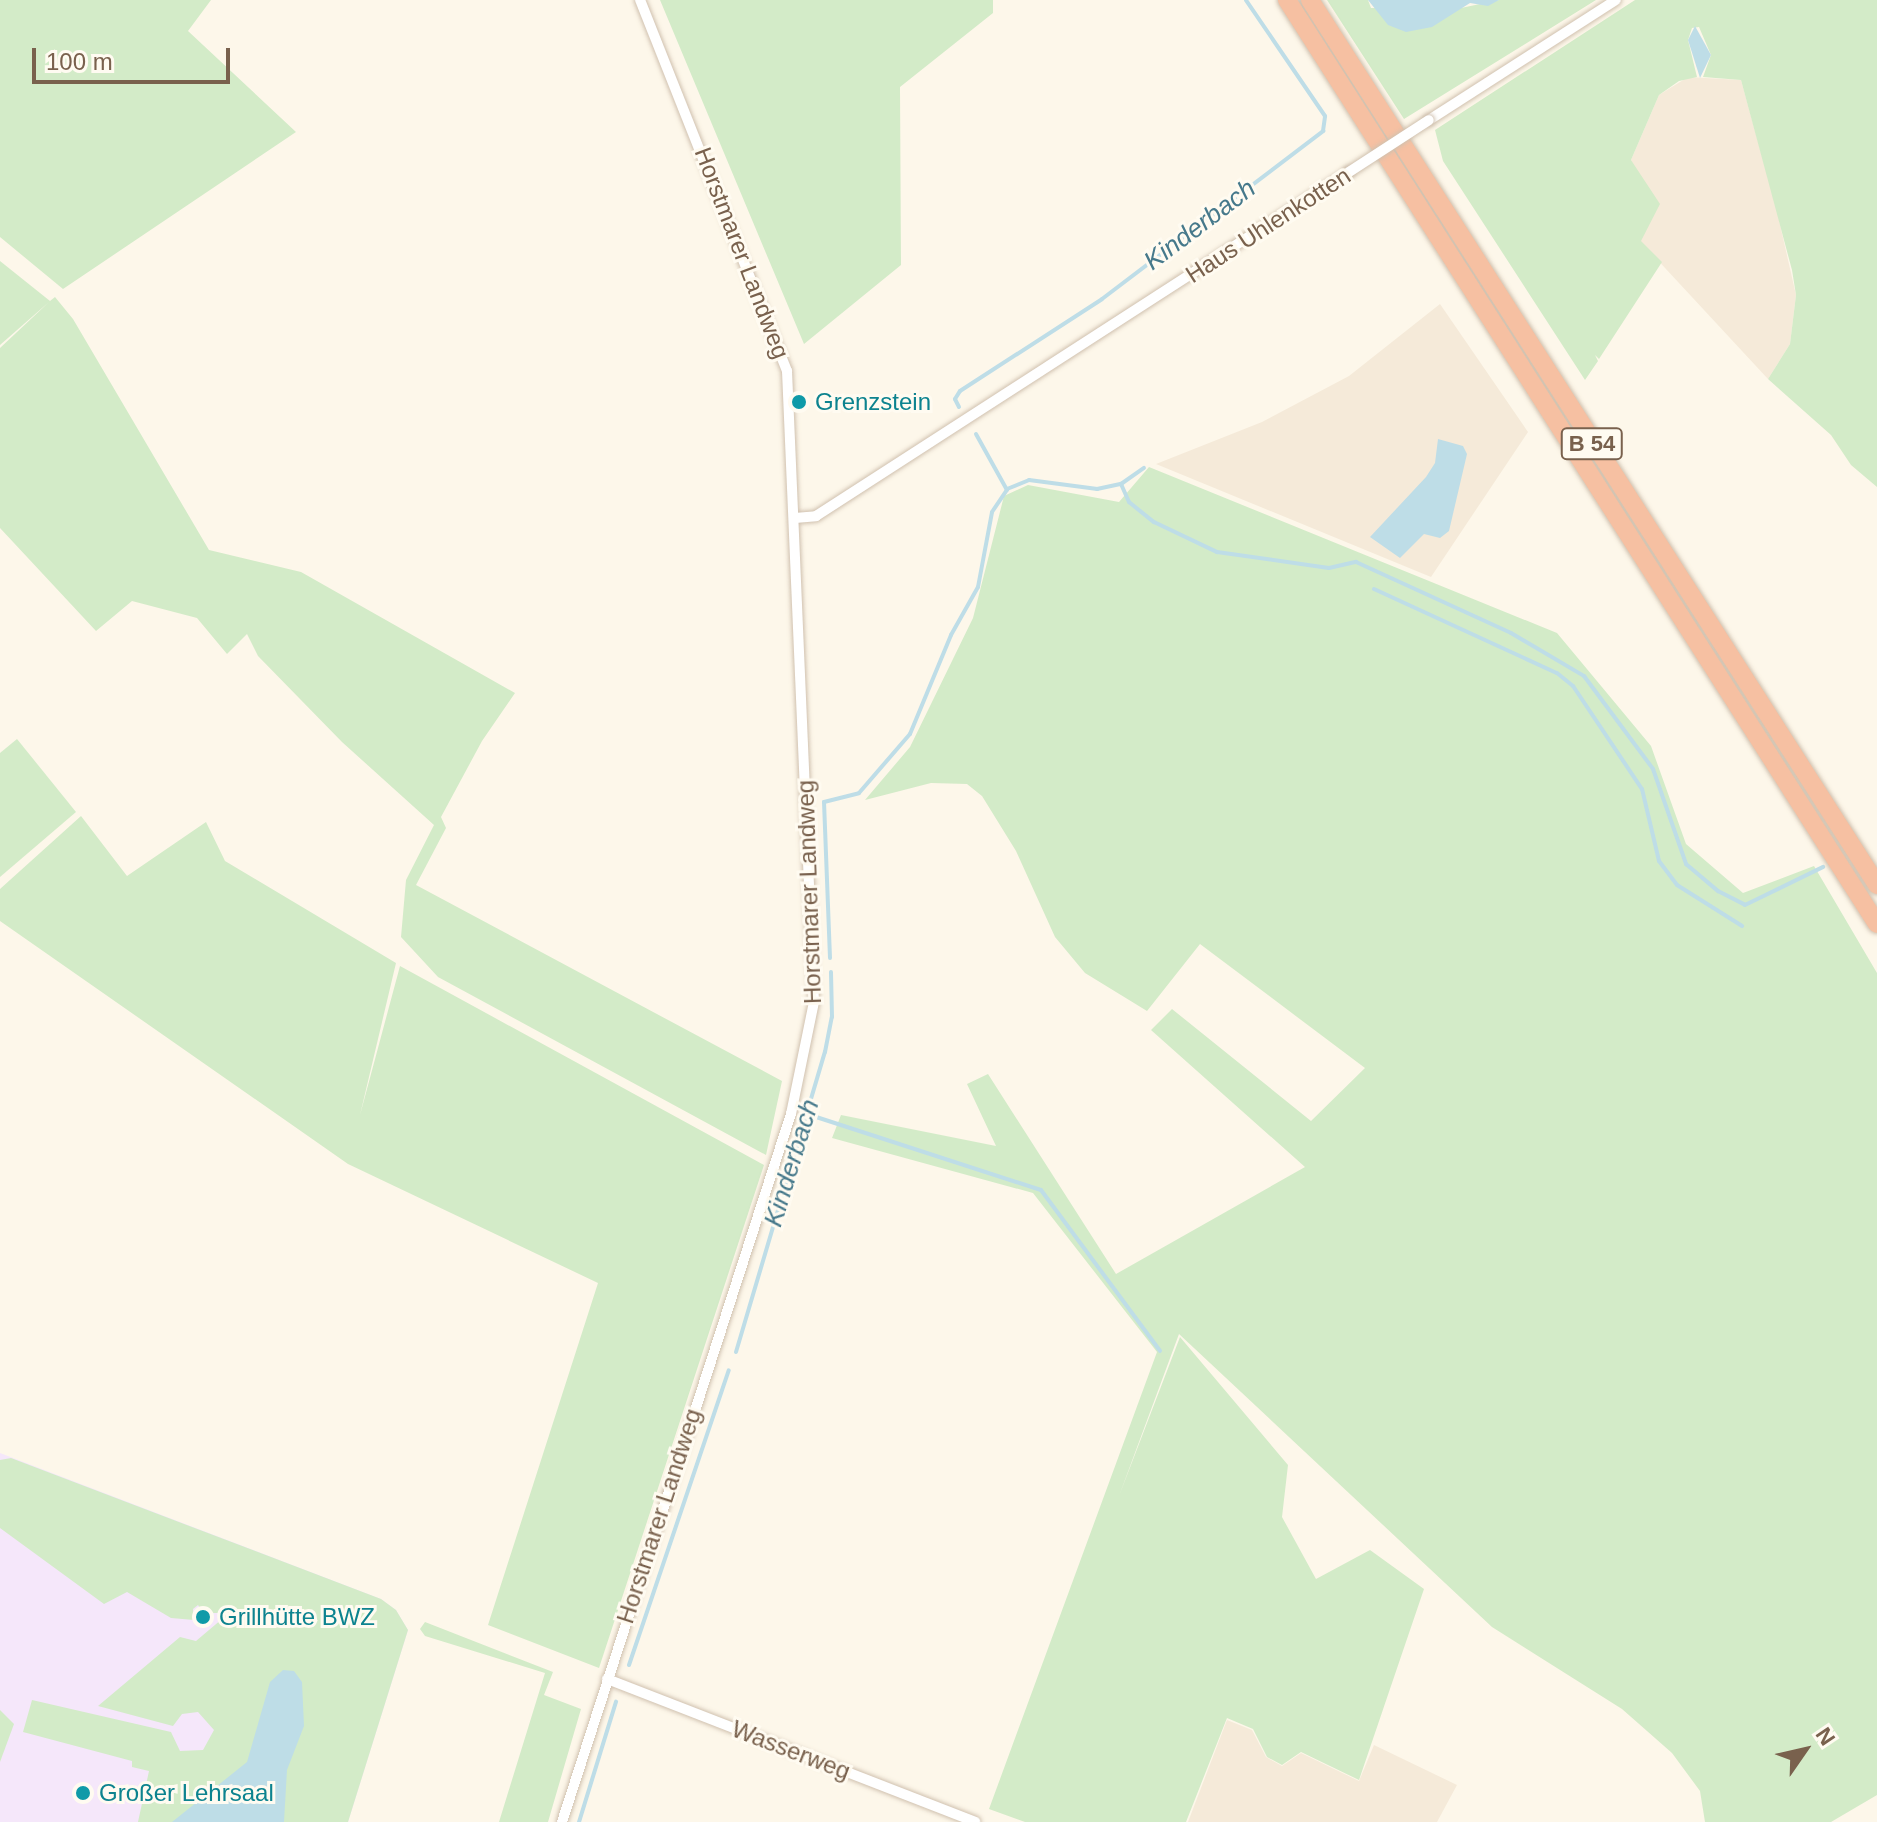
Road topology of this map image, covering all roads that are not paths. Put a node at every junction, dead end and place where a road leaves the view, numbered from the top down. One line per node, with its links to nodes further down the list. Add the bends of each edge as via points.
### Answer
1 (640, 0): 5 (street, Horstmarer Landweg, via 778,341 790,395)
2 (1287, 0): 7 (highway, B 54)
3 (1310, 0): 6 (highway, B 54)
4 (1616, 0): 5 (street, Haus Uhlenkotten, bridge, via 816,516)
5 (795, 518): 8 (street, Horstmarer Landweg, via 813,921 810,1039 791,1114)
6 (1877, 885)
7 (1877, 924)
8 (607, 1679): 9 (street, Horstmarer Landweg); 10 (street, Wasserweg)
9 (562, 1822)
10 (975, 1822)

